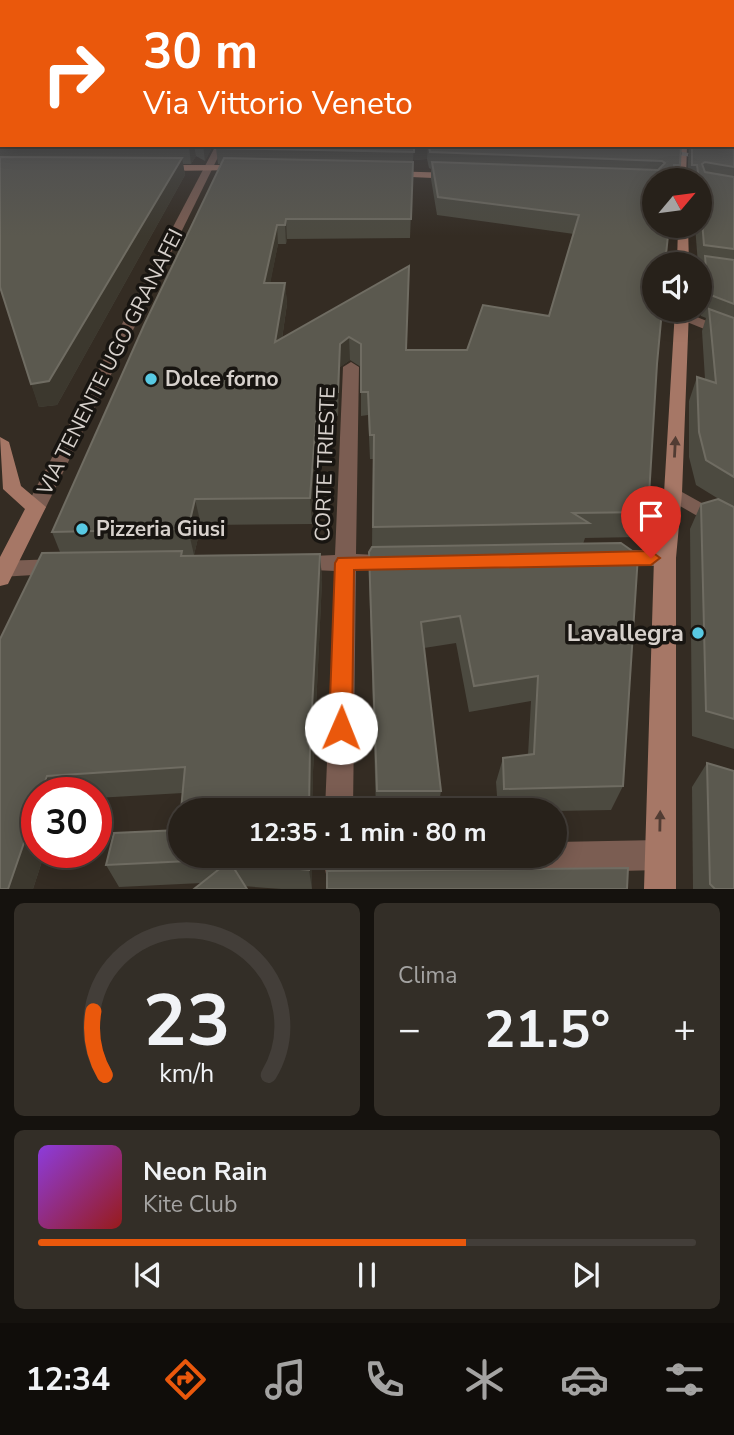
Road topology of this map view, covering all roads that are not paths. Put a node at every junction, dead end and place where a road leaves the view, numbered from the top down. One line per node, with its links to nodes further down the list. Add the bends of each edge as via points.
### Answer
1 (216, 152): 3 (street, VIA TENENTE UGO GRANAFEI)
2 (153, 168): 3 (main road)
3 (209, 168): 4 (main road); 13 (street, VIA TENENTE UGO GRANAFEI)
4 (260, 169)
5 (374, 172): 6 (main road)
6 (464, 176)
7 (682, 322): 12 (main road, one-way to 7)
8 (703, 322): 9 (street)
9 (734, 337)
10 (351, 367): 18 (street, CORTE TRIESTE)
11 (0, 442): 13 (main road, via 12,489)
12 (673, 493): 14 (street); 15 (main road)
13 (36, 507): 21 (main road, VIA TENENTE UGO GRANAFEI)
14 (734, 530)
15 (665, 558): 16 (street); 23 (main road, one-way to 15)
16 (594, 559)
17 (414, 562): 18 (street)
18 (345, 563): 19 (street); 22 (street, CORTE TRIESTE)
19 (277, 564)
20 (87, 566): 21 (street)
21 (2, 571)
22 (338, 798)
23 (660, 855): 24 (street); 25 (main road)
24 (567, 857)
25 (660, 889)

